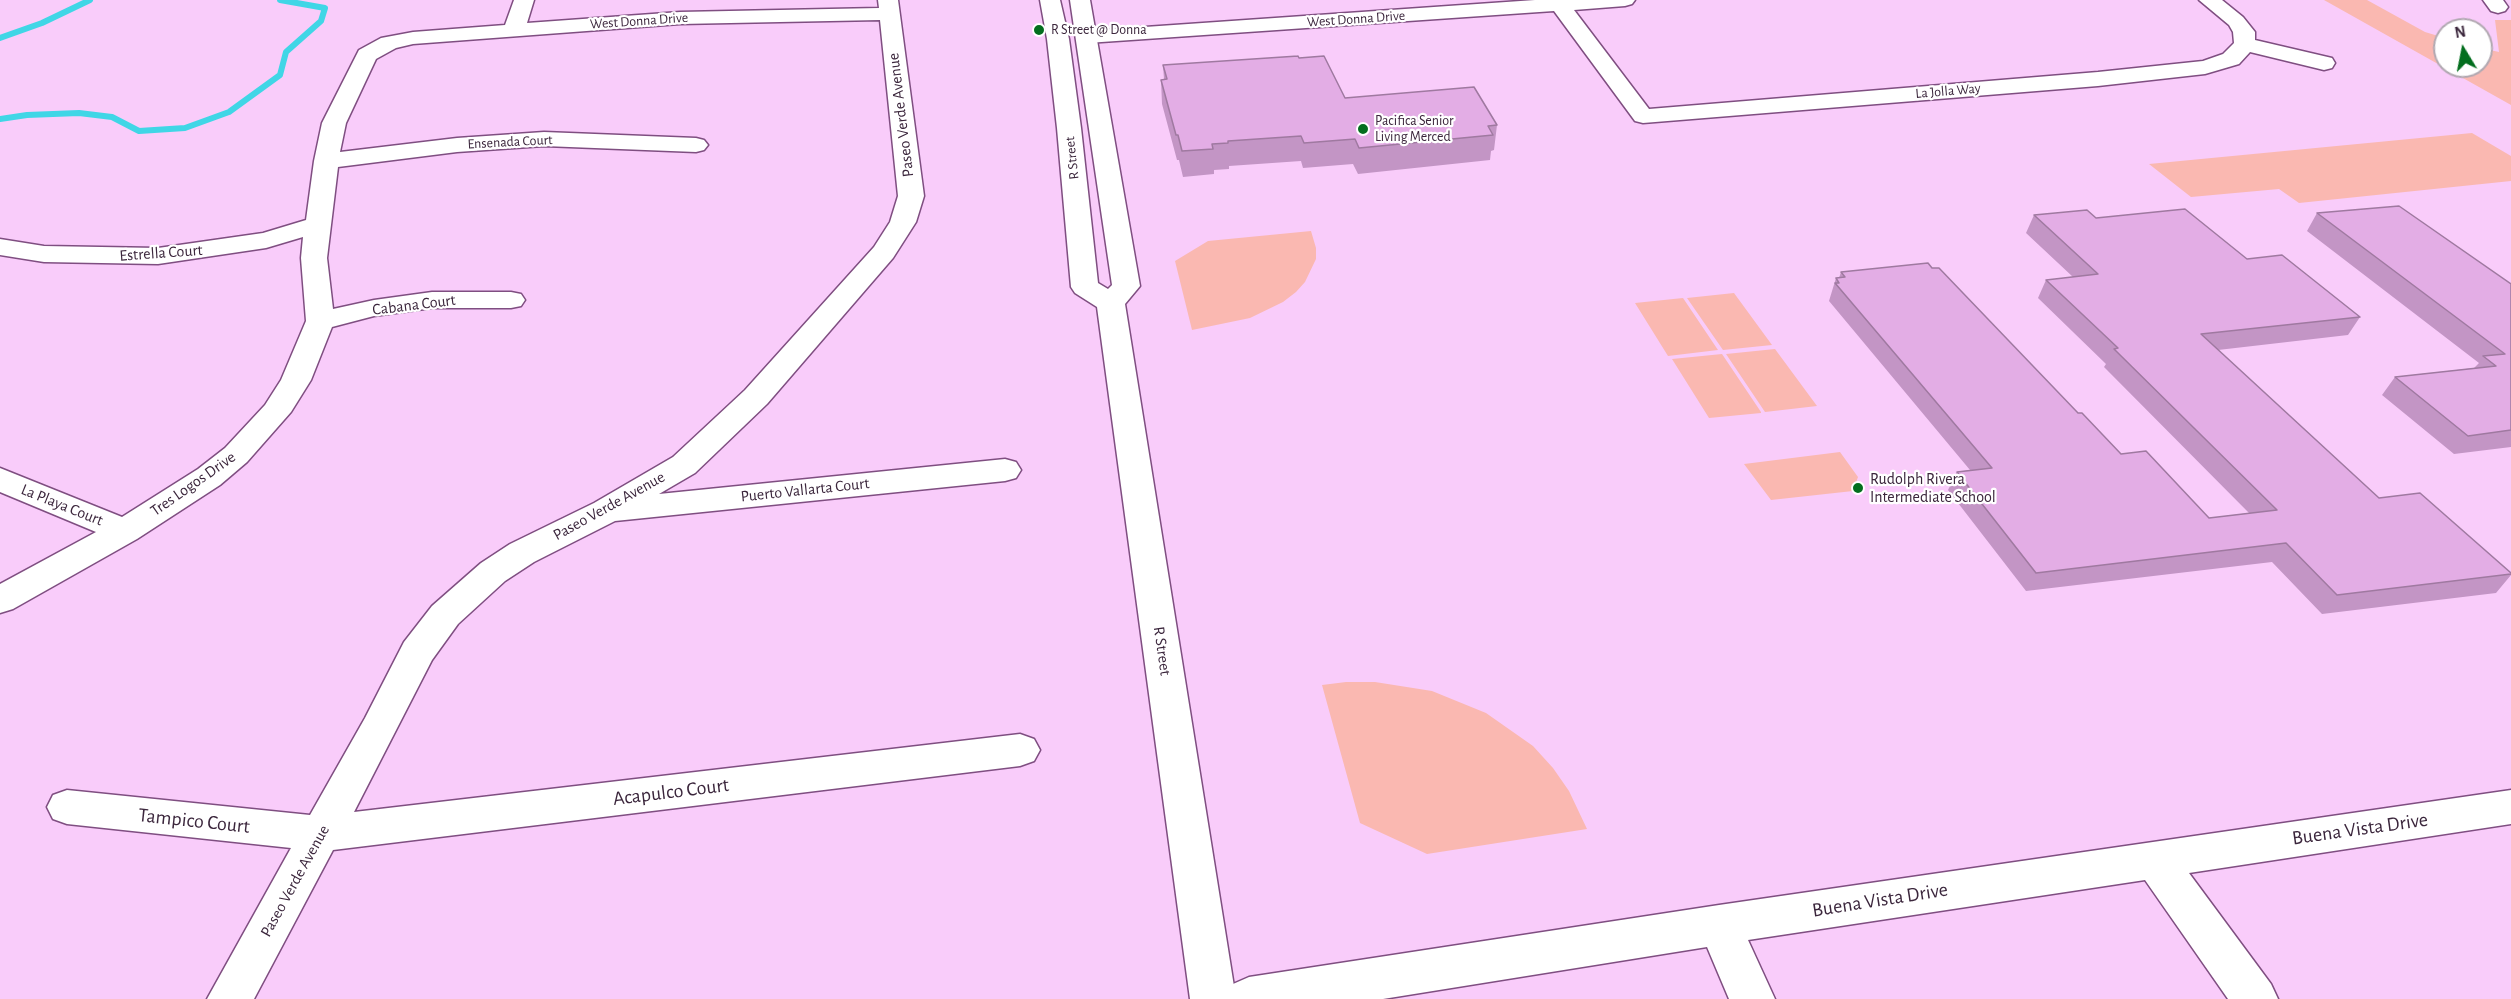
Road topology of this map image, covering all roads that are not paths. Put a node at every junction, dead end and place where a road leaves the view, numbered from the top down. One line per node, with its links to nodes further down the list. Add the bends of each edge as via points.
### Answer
1 (524, 0): 8 (street)
2 (1050, 0): 18 (street, R Street, via 1058,39 1085,286)
3 (1080, 0): 9 (street, R Street)
4 (1625, 0): 6 (street, West Donna Drive)
5 (2210, 0): 11 (street, via 2236,21 2244,32)
6 (1558, 2): 9 (street, West Donna Drive); 11 (street, La Jolla Way, via 1643,116 2205,67 2231,59)
7 (889, 7): 8 (street, West Donna Drive); 22 (street, Paseo Verde Avenue, via 911,196 903,222 884,252 756,397 684,465)
8 (513, 30): 10 (street, West Donna Drive)
9 (1087, 38): 18 (street, R Street, via 1126,286)
10 (389, 42): 14 (street, Tres Logos Drive, via 367,55 334,123)
11 (2245, 44): 12 (street)
12 (2324, 63)
13 (696, 145): 14 (street, Ensenada Court, via 544,139)
14 (326, 161): 15 (street, Tres Logos Drive)
15 (319, 224): 16 (street, Estrella Court, via 266,240 158,256 44,254); 19 (street, Tres Logos Drive, via 314,258)
16 (0, 248)
17 (511, 300): 19 (street, Cabana Court, via 432,300)
18 (1111, 303): 32 (street, R Street)
19 (320, 321): 23 (street, Tres Logos Drive, via 296,380 276,412 237,455)
20 (1005, 470): 22 (street, Puerto Vallarta Court)
21 (0, 479): 23 (street, La Playa Court)
22 (606, 511): 28 (street, Paseo Verde Avenue, via 522,553 493,572 446,615 417,652)
23 (125, 531): 24 (street, Tres Logos Drive)
24 (0, 600)
25 (1020, 750): 28 (street, Acapulco Court)
26 (67, 807): 28 (street, Tampico Court)
27 (2511, 807): 29 (street, Buena Vista Drive)
28 (321, 834): 31 (street, Paseo Verde Avenue)
29 (2154, 859): 30 (street, Buena Vista Drive); 35 (street)
30 (1719, 925): 33 (street, Buena Vista Drive); 34 (street)
31 (230, 999)
32 (1213, 999)
33 (1249, 999)
34 (1752, 999)
35 (2255, 999)

